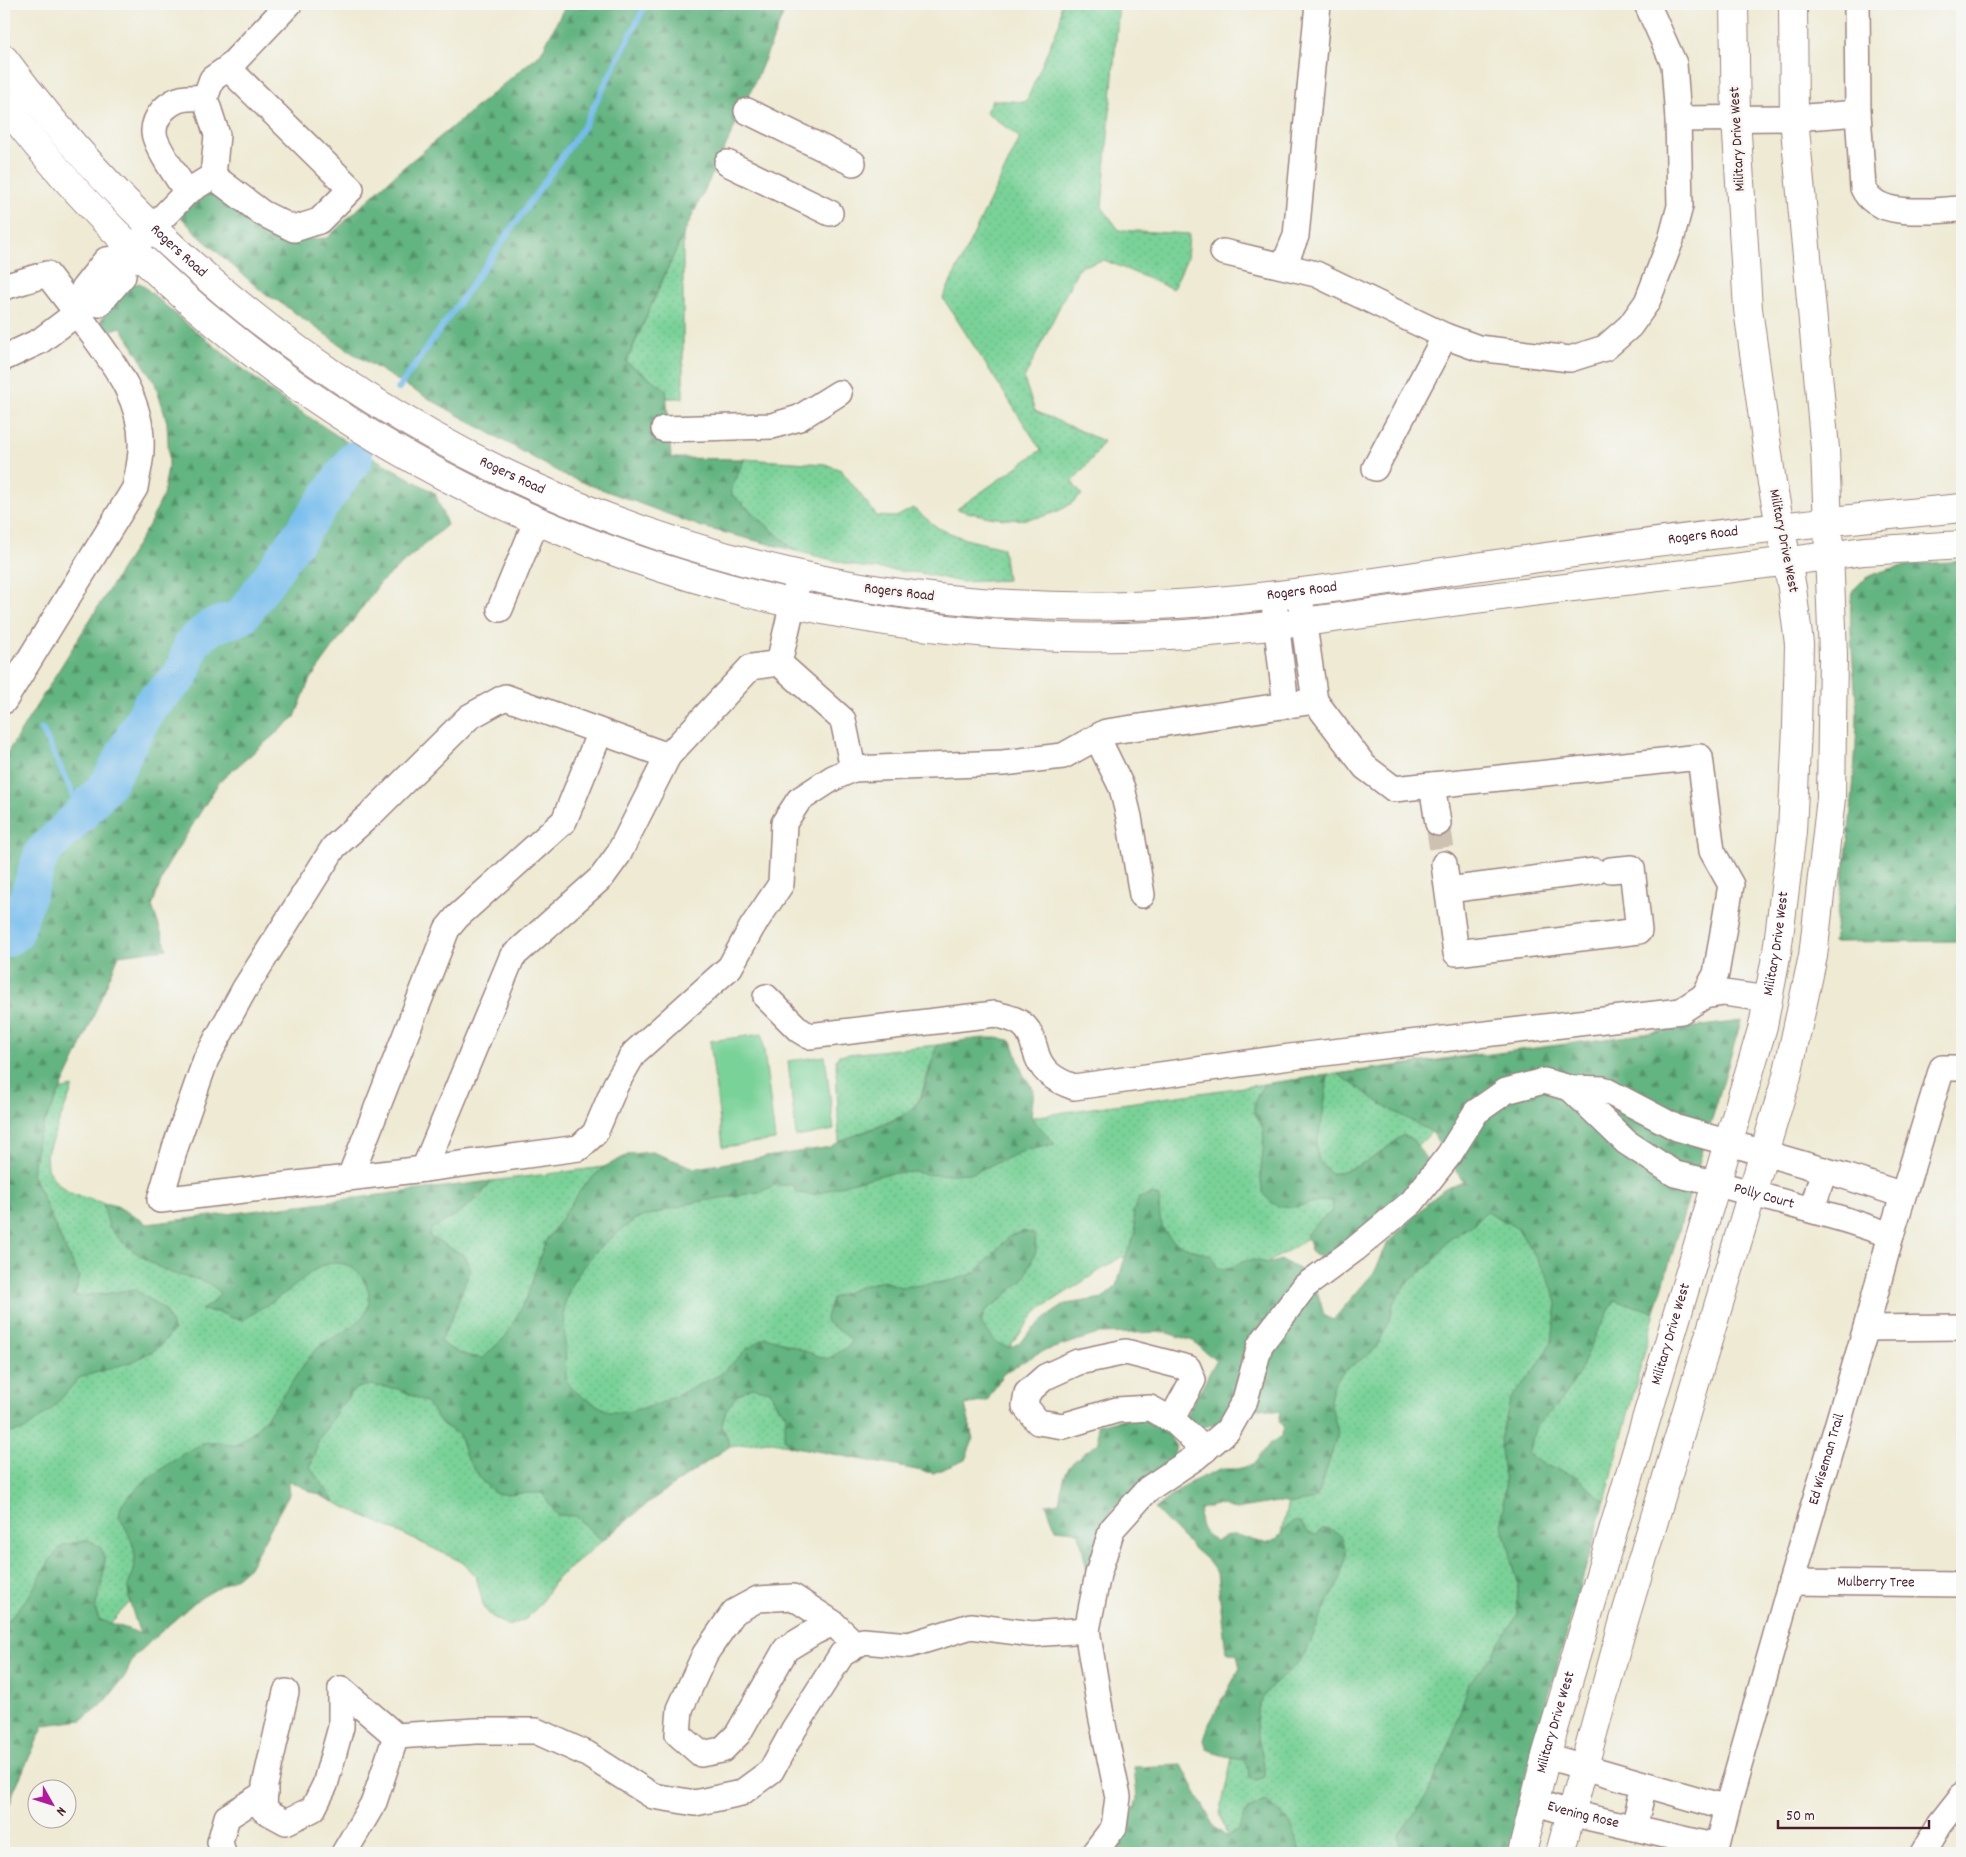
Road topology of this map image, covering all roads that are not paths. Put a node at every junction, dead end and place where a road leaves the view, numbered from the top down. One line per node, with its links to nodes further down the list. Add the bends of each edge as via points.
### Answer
1 (289, 4): 8 (street)
2 (1318, 4): 25 (street, via 1296,236)
3 (1647, 4): 15 (street, via 1674,64)
4 (1734, 4): 13 (main road, Military Drive West)
5 (1793, 4): 14 (main road)
6 (1856, 4): 12 (street)
7 (4, 59): 22 (main road, Rogers Road, via 68,140)
8 (228, 68): 9 (street, via 212,79); 18 (street, via 351,189 319,221 294,229 262,213)
9 (205, 98): 18 (street, via 216,135); 19 (street, via 187,97 171,102 157,116 153,132 160,150)
10 (4, 104): 24 (main road, Rogers Road)
11 (747, 111): 17 (street)
12 (1858, 113): 14 (street); 20 (street, via 1866,195 1894,211)
13 (1736, 118): 14 (street); 15 (street); 36 (main road, Military Drive West, via 1748,309 1770,473)
14 (1794, 118): 34 (main road)
15 (1678, 119): 28 (street, via 1680,206 1671,240 1647,302 1630,326 1604,348 1570,359 1478,348)
16 (727, 163): 21 (street)
17 (853, 163)
18 (213, 176): 19 (street)
19 (187, 192): 22 (street)
20 (1962, 209)
21 (830, 213)
22 (152, 227): 24 (street); 40 (main road, Rogers Road, via 232,300 294,348 447,445 602,516 704,550)
23 (1223, 252): 25 (street)
24 (128, 253): 27 (street, via 123,276 99,304); 35 (main road, Rogers Road, via 316,400 428,468)
25 (1284, 265): 28 (street, via 1316,274)
26 (4, 287): 27 (street, via 47,274)
27 (82, 307): 29 (street, via 40,341); 48 (street, via 124,379 139,415 142,449 135,488)
28 (1445, 336): 32 (street)
29 (4, 358)
30 (839, 393): 31 (street, via 799,418 772,426)
31 (664, 429)
32 (1375, 468)
33 (1962, 508): 34 (main road, Rogers Road)
34 (1829, 521): 36 (main road, Rogers Road); 38 (main road)
35 (536, 522): 43 (main road, Rogers Road, via 658,568); 44 (street)
36 (1781, 528): 39 (main road, Military Drive West); 41 (main road, Rogers Road)
37 (1962, 545): 38 (main road, Rogers Road)
38 (1830, 556): 39 (main road, Rogers Road); 66 (main road, via 1833,655 1831,798 1813,956 1787,1076)
39 (1787, 561): 45 (main road, Rogers Road); 62 (main road, Military Drive West, via 1798,644 1797,736 1792,832)
40 (799, 576): 42 (main road, Rogers Road, via 904,594 1033,605 1132,606); 43 (street)
41 (1299, 591): 42 (main road, Rogers Road); 45 (street)
42 (1272, 595): 46 (street)
43 (792, 604): 46 (main road, Rogers Road, via 918,626 1063,637 1155,635); 47 (street)
44 (500, 609)
45 (1304, 622): 46 (main road, Rogers Road); 49 (street)
46 (1276, 625): 50 (street)
47 (781, 652): 53 (street, via 751,667); 54 (street, via 843,720)
48 (4, 701)
49 (1315, 702): 50 (street); 55 (street, via 1365,767 1394,789)
50 (1286, 706): 52 (street, via 1106,732)
51 (600, 732): 53 (street); 69 (street, via 564,821 447,929); 69 (street, via 504,698 469,717 334,847 244,990 206,1059 174,1148 160,1200)
52 (1097, 737): 54 (street, via 1063,756 1003,763); 59 (street, via 1122,788)
53 (668, 756): 67 (street, via 618,855 602,877 512,957)
54 (853, 769): 67 (street, via 799,800 784,823 781,884 730,967 634,1053 616,1084 595,1133 579,1148)
55 (1432, 785): 56 (street); 60 (street, via 1700,757 1702,854 1731,885 1716,974)
56 (1438, 823)
57 (1444, 864): 58 (street)
58 (1448, 890): 58 (street, via 1456,953 1639,931 1632,868)
59 (1142, 895)
60 (1704, 996): 61 (street, via 1681,1011 1300,1056 1074,1087 1049,1074 1038,1060 1027,1028 1016,1020 995,1014 809,1036); 62 (street, via 1724,992)
61 (766, 997)
62 (1768, 999): 65 (main road, Military Drive West)
63 (1952, 1068): 72 (street, Ed Wiseman Trail)
64 (1570, 1088): 65 (street, via 1603,1089 1677,1128); 70 (street, Polly Court, via 1626,1142 1675,1174); 78 (street, via 1544,1082 1506,1091 1476,1112 1449,1155 1412,1202 1305,1286 1260,1345 1245,1400 1228,1430)
65 (1728, 1142): 66 (street); 70 (main road, Military Drive West)
66 (1764, 1152): 68 (street); 71 (main road)
67 (424, 1169): 69 (street)
68 (1824, 1170): 72 (street); 73 (street, Polly Court)
69 (350, 1178)
70 (1715, 1182): 71 (street, Polly Court); 86 (main road, Military Drive West)
71 (1751, 1193): 73 (street, Polly Court); 87 (main road)
72 (1903, 1195): 74 (street, Ed Wiseman Trail)
73 (1812, 1210): 74 (street, Polly Court)
74 (1891, 1235): 75 (street, Ed Wiseman Trail)
75 (1866, 1328): 76 (street); 79 (street, Ed Wiseman Trail)
76 (1962, 1328)
77 (1171, 1420): 77 (street, via 1150,1408 1117,1410 1064,1426 1038,1422 1025,1406 1027,1393 1045,1377 1078,1362 1126,1352 1188,1368 1193,1380); 78 (street)
78 (1205, 1450): 82 (street, via 1148,1489 1112,1529 1098,1574)
79 (1791, 1582): 80 (street, Mulberry Tree); 92 (street, Ed Wiseman Trail)
80 (1962, 1584)
81 (833, 1623): 81 (street, via 786,1649 738,1734 722,1750 701,1754 678,1734 680,1709 702,1662 734,1612 758,1599 793,1597); 83 (street)
82 (1087, 1630): 83 (street, via 1032,1634 971,1626 909,1645 863,1641); 98 (street, via 1118,1797 1114,1827)
83 (856, 1645): 85 (street, via 842,1654 771,1771 741,1793 695,1804 653,1796 587,1754 536,1731)
84 (286, 1692): 89 (street)
85 (396, 1736): 89 (street, via 341,1689 341,1727 325,1786 314,1810 286,1822 264,1810); 97 (street, via 374,1802)
86 (1546, 1756): 87 (street); 91 (main road, Military Drive West)
87 (1583, 1768): 88 (street); 93 (main road)
88 (1644, 1785): 92 (street); 94 (street, Evening Rose)
89 (265, 1793): 96 (street, via 227,1817 220,1842)
90 (1962, 1796): 101 (street)
91 (1534, 1802): 93 (street, Evening Rose); 99 (main road, Military Drive West)
92 (1727, 1808): 95 (street, Ed Wiseman Trail)
93 (1570, 1813): 94 (street, Evening Rose); 100 (main road)
94 (1634, 1828): 95 (street, Evening Rose)
95 (1716, 1850)
96 (224, 1853)
97 (344, 1853)
98 (1094, 1853)
99 (1522, 1853)
100 (1560, 1853)
101 (1923, 1853)

